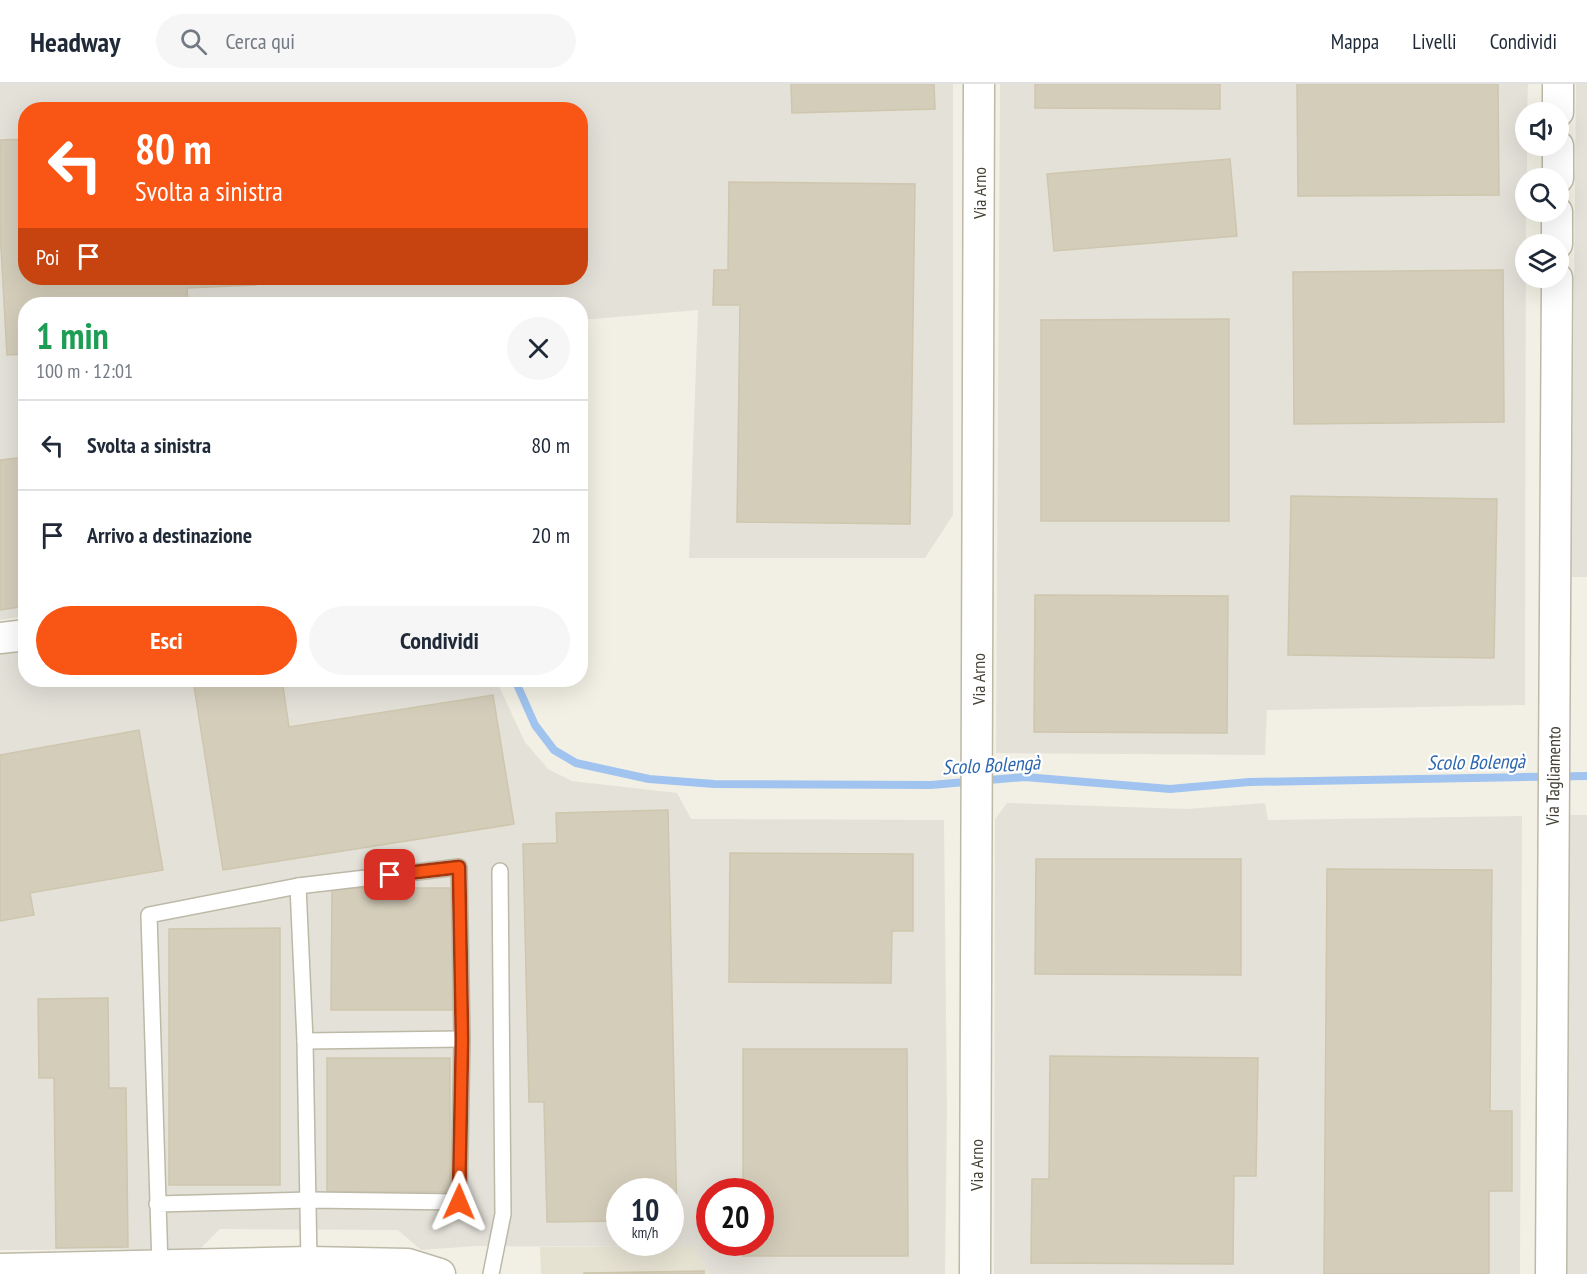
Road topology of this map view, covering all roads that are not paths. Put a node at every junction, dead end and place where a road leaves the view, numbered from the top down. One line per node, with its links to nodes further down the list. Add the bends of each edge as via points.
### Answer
1 (979, 84): 18 (street, Via Arno)
2 (1558, 84): 3 (street)
3 (1558, 102)
4 (1557, 288): 19 (street, Via Tagliamento)
5 (18, 636): 6 (street)
6 (0, 638)
7 (500, 871): 17 (lane, via 503,1214)
8 (298, 886): 9 (lane, via 459,867); 10 (lane); 12 (lane, via 149,915)
9 (462, 1039): 10 (lane); 11 (lane, via 459,1202)
10 (305, 1041): 11 (lane)
11 (309, 1200): 12 (lane); 13 (lane)
12 (157, 1204): 14 (lane)
13 (309, 1262): 14 (street); 16 (street, via 408,1264)
14 (160, 1266): 15 (street)
15 (14, 1270)
16 (440, 1274)
17 (491, 1274)
18 (975, 1274)
19 (1551, 1274)

